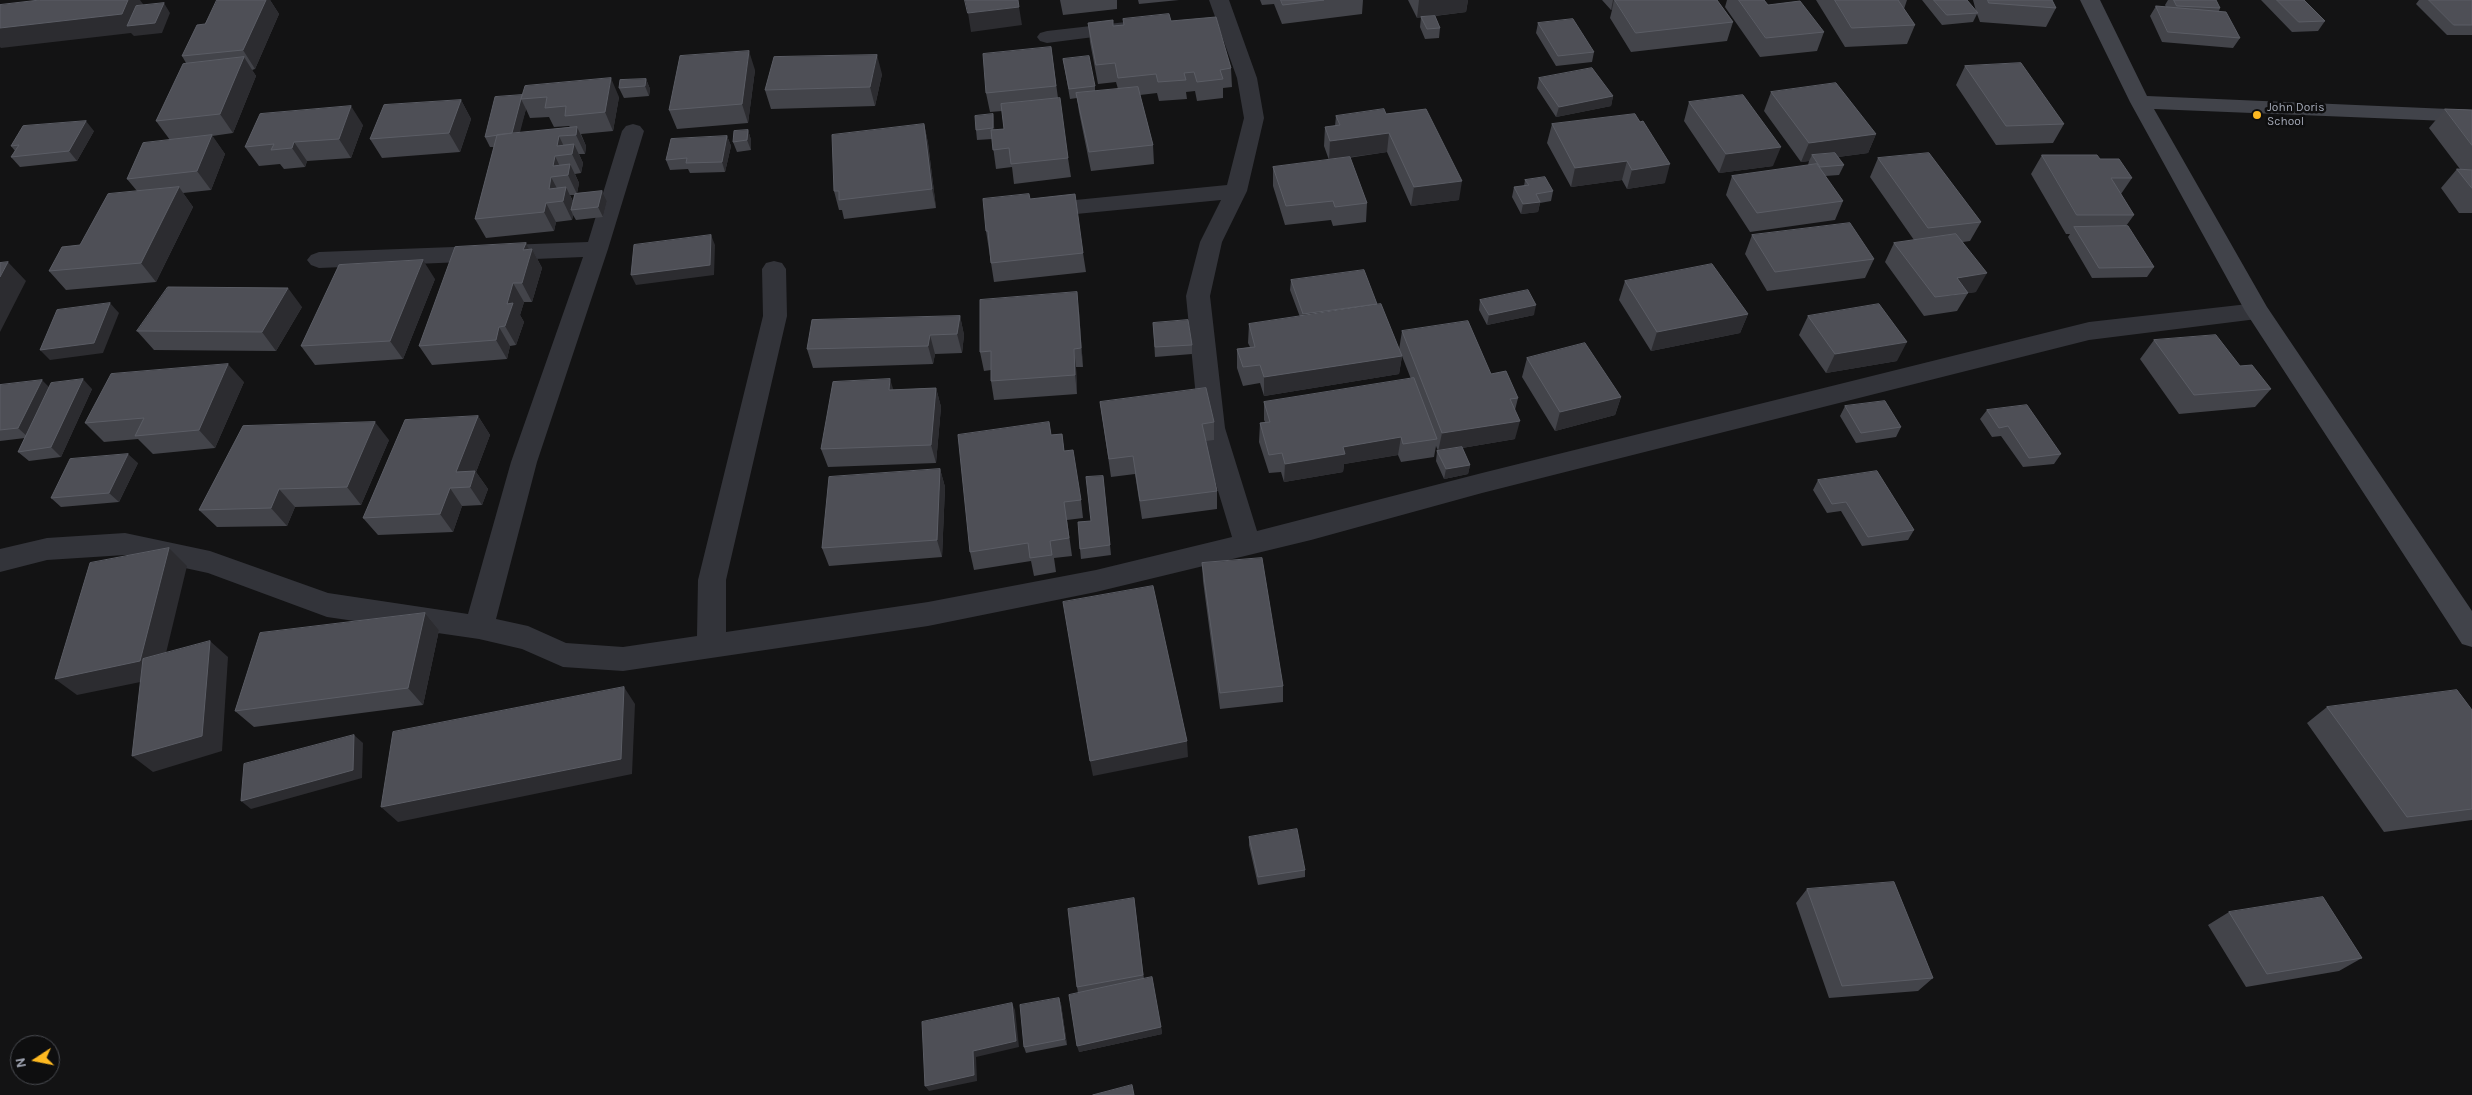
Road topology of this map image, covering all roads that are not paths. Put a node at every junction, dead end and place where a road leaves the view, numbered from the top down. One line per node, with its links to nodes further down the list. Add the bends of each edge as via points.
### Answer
1 (2090, 0): 5 (street)
2 (1216, 12): 8 (street, via 1248,78 1254,118)
3 (1146, 26): 4 (street)
4 (1047, 37)
5 (2140, 102): 6 (street); 13 (street)
6 (2472, 116)
7 (633, 131): 10 (street)
8 (1236, 191): 9 (street); 14 (street, via 1211,242 1198,296 1212,428)
9 (1044, 210)
10 (597, 249): 11 (street); 16 (street, via 524,462)
11 (319, 260)
12 (774, 269): 18 (street, via 774,316 712,580)
13 (2257, 310): 14 (street, via 2089,331); 17 (street)
14 (1247, 543): 18 (street, via 1096,581 928,614)
15 (0, 562): 16 (street, via 12,556 47,549 125,544 210,562 327,604)
16 (479, 627): 18 (street, via 528,638 564,655 624,659)
17 (2472, 635)
18 (711, 646)

